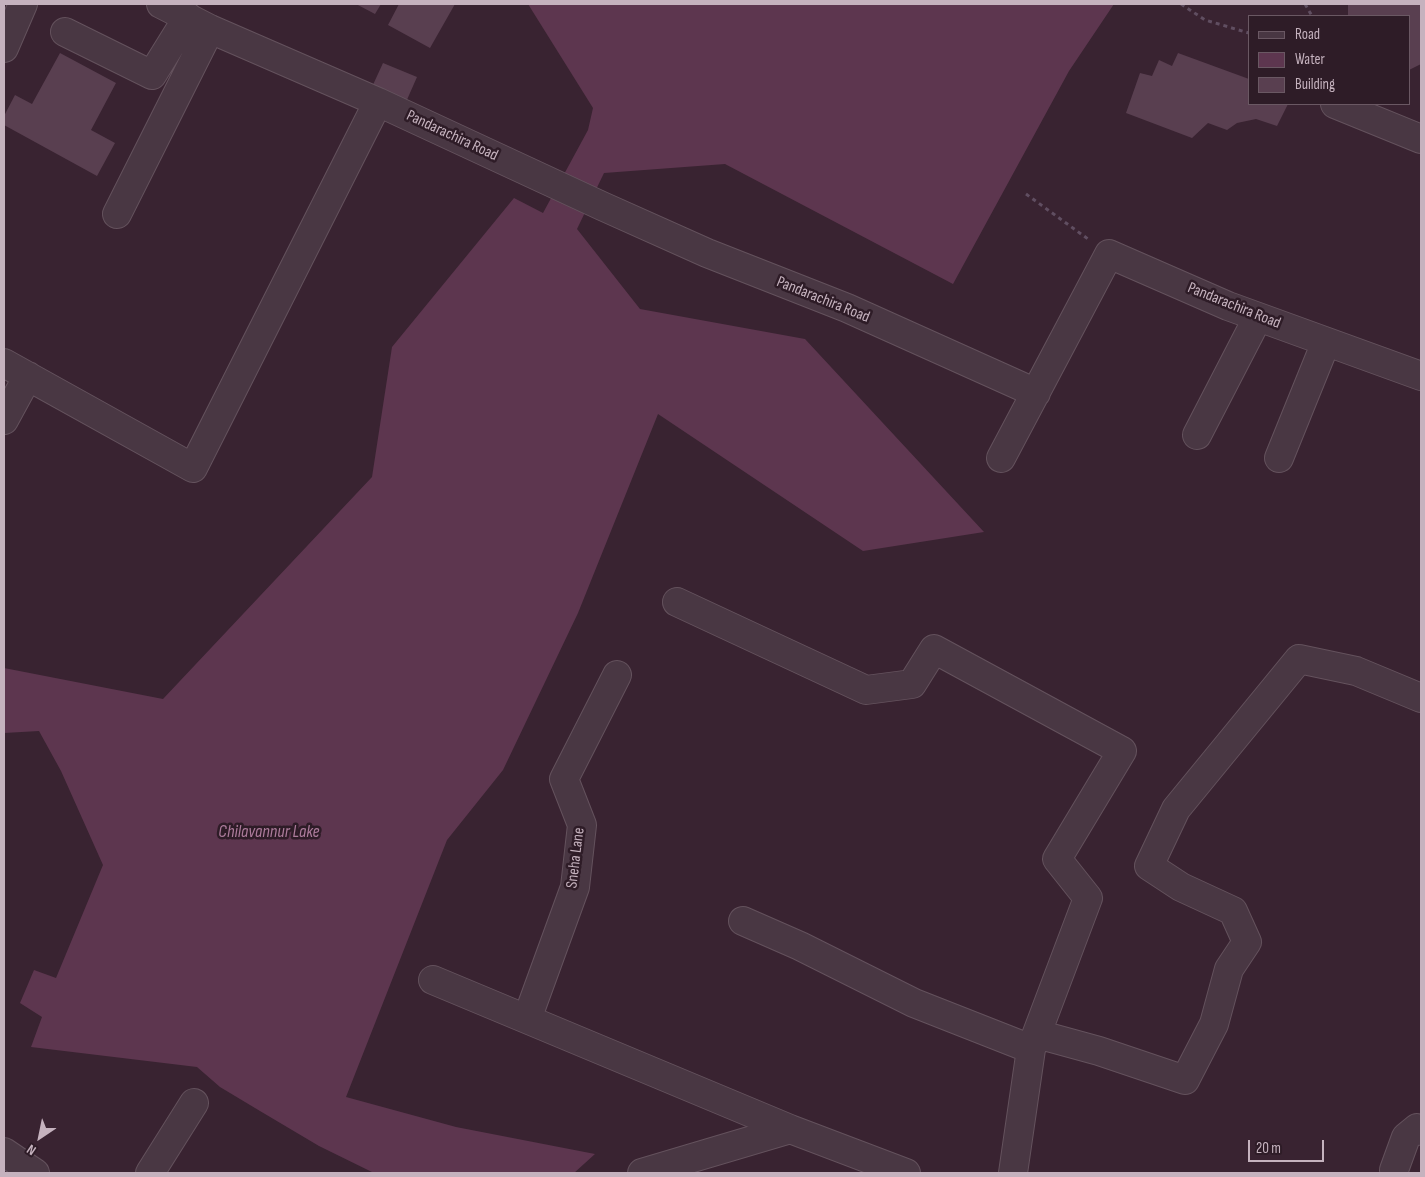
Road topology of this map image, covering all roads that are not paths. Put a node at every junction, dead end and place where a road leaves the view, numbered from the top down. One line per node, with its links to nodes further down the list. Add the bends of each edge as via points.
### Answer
1 (23, 4): 5 (street)
2 (161, 4): 3 (street, Pandarachira Road)
3 (199, 23): 4 (street, via 152,75); 6 (street, Pandarachira Road); 9 (street)
4 (65, 32)
5 (4, 48)
6 (378, 102): 13 (street, via 193,468); 15 (street, Pandarachira Road, via 707,253 847,308)
7 (1337, 105): 8 (street)
8 (1421, 139)
9 (116, 214)
10 (1258, 317): 11 (street, Pandarachira Road); 15 (street, Pandarachira Road, via 1109,254); 17 (street)
11 (1326, 342): 14 (street, Pandarachira Road); 19 (street)
12 (4, 363): 13 (street)
13 (28, 376): 16 (street)
14 (1421, 376)
15 (1036, 393): 18 (street)
16 (4, 420)
17 (1197, 435)
18 (1001, 458)
19 (1279, 458)
20 (676, 602): 26 (street, via 866,690 912,684 934,649 1122,751 1057,859 1088,898)
21 (617, 675): 25 (street, Sneha Lane, via 564,779 582,825 575,887)
22 (1421, 698): 26 (street, via 1356,671 1300,660 1176,809 1149,866 1181,887 1233,911 1247,942 1229,969 1214,1024 1185,1080 1099,1051)
23 (743, 921): 26 (street, via 914,1004)
24 (433, 980): 25 (street)
25 (527, 1019): 28 (street)
26 (1034, 1041): 36 (street)
27 (194, 1103): 33 (street)
28 (790, 1129): 34 (street); 35 (street)
29 (1421, 1131): 31 (street, via 1416,1128 1406,1137)
30 (4, 1152): 32 (street)
31 (1394, 1170)
32 (35, 1173)
33 (150, 1173)
34 (642, 1173)
35 (906, 1173)
36 (1013, 1173)

